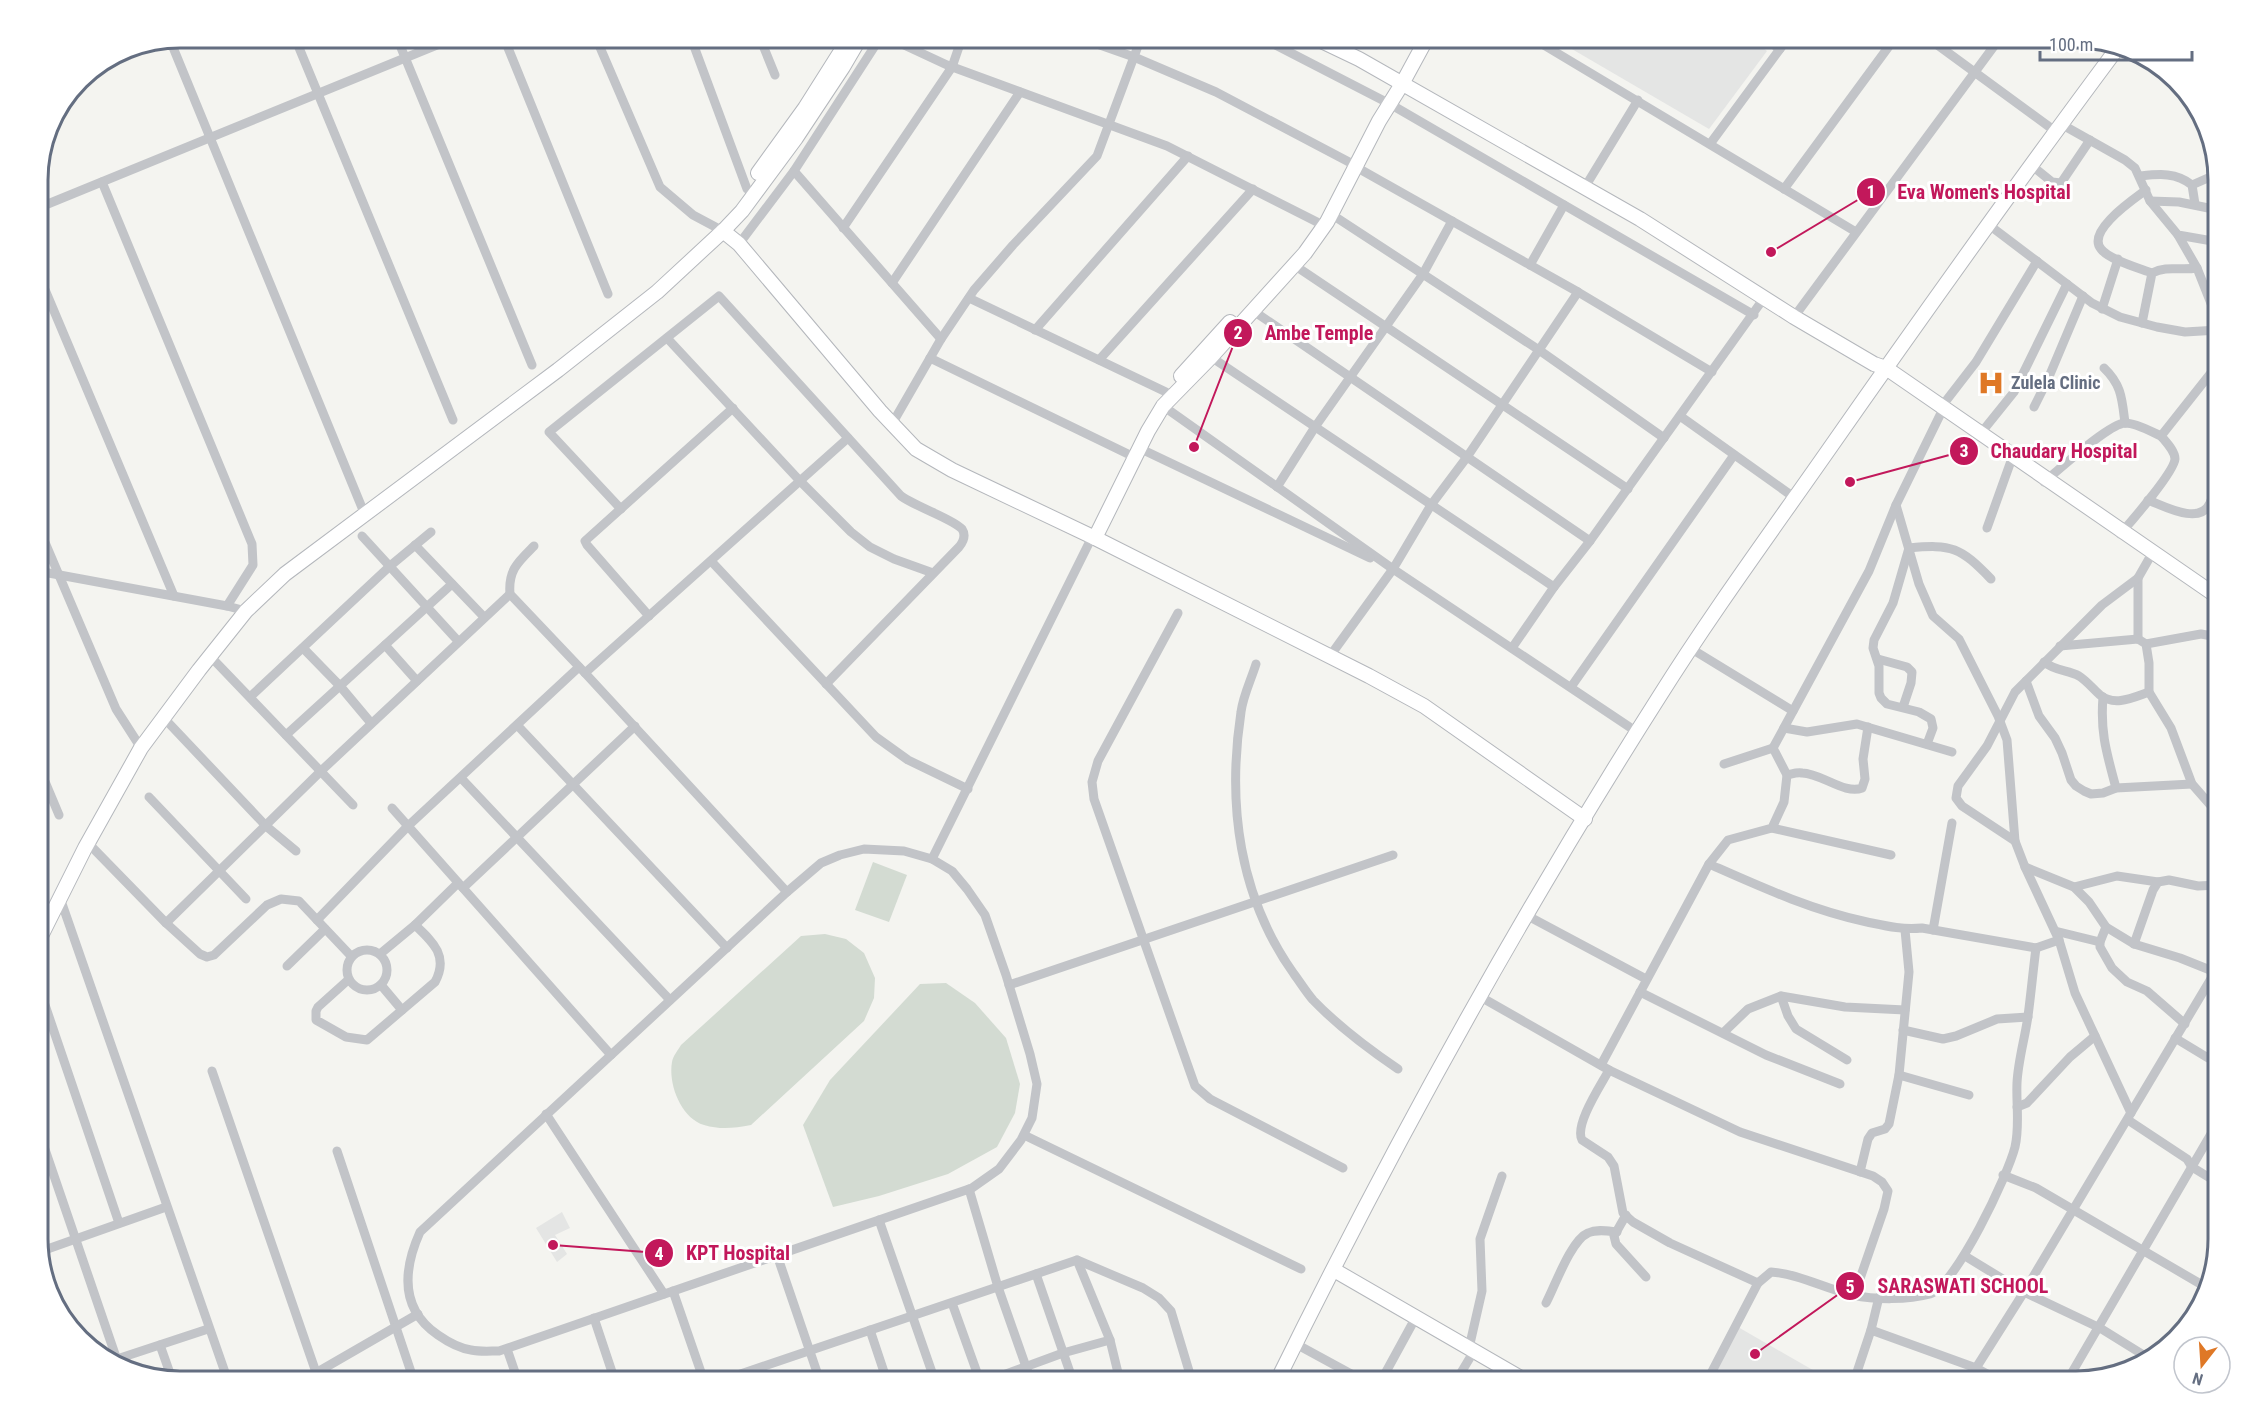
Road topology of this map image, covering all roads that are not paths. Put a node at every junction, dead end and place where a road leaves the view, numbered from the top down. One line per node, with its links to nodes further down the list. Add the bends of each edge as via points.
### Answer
1 (173, 48): 38 (street)
2 (299, 48): 33 (street)
3 (401, 48): 26 (street)
4 (428, 48): 26 (street)
5 (508, 48): 80 (street)
6 (600, 48): 64 (street, via 660,187 693,215)
7 (695, 48): 50 (street)
8 (764, 48): 30 (street)
9 (843, 48): 50 (street)
10 (854, 48): 64 (street, via 796,138)
11 (874, 48): 44 (street)
12 (911, 48): 28 (street)
13 (959, 48): 28 (street)
14 (1108, 48): 27 (street)
15 (1137, 48): 27 (street)
16 (1282, 48): 35 (street)
17 (1335, 48): 31 (street)
18 (1412, 48): 31 (street)
19 (1420, 48): 31 (street)
20 (1549, 48): 34 (street)
21 (1888, 48): 52 (street)
22 (1942, 48): 29 (street)
23 (1993, 48): 29 (street)
24 (1780, 49): 40 (street)
25 (2113, 54): 37 (street)
26 (405, 57): 33 (street); 99 (street)
27 (1134, 57): 36 (street); 42 (street, via 1216,92)
28 (952, 67): 32 (street); 63 (street)
29 (1975, 72): 37 (street); 65 (street)
30 (775, 75)
31 (1398, 82): 35 (street); 49 (street)
32 (1020, 92): 36 (street); 76 (street)
33 (318, 94): 38 (street); 111 (street)
34 (1638, 100): 40 (street); 49 (street)
35 (1386, 101): 42 (street); 57 (street)
36 (1110, 124): 41 (street); 84 (street, via 1097,156 1013,244)
37 (2058, 128): 39 (street); 43 (street)
38 (210, 138): 47 (street); 133 (street)
39 (2090, 140): 43 (street, via 2061,183 2052,182); 45 (street, via 2125,160)
40 (1710, 144): 52 (street)
41 (1188, 156): 51 (street); 91 (street)
42 (1352, 164): 59 (street); 60 (street); 61 (street)
43 (2031, 165): 62 (street)
44 (794, 171): 63 (street); 68 (street)
45 (2140, 176): 48 (street, via 2165,174); 53 (street)
46 (2208, 178): 48 (street)
47 (102, 182): 55 (street); 159 (street, via 252,544 253,565)
48 (2192, 185): 56 (street)
49 (1584, 187): 83 (street)
50 (747, 189): 64 (street)
51 (1253, 189): 61 (street); 98 (street)
52 (1784, 189): 65 (street)
53 (2146, 190): 54 (street); 69 (street, via 2108,220 2100,235 2100,248)
54 (2150, 201): 56 (street); 66 (street)
55 (48, 204)
56 (2195, 204): 58 (street)
57 (1564, 205): 72 (street); 87 (street)
58 (2208, 207)
59 (1331, 214): 71 (street); 75 (street)
60 (1452, 221): 72 (street); 75 (street)
61 (1317, 222): 105 (street)
62 (1989, 225): 70 (street); 100 (street)
63 (843, 228): 76 (street)
64 (723, 231): 68 (street); 133 (street, via 657,292)
65 (1857, 232): 88 (street)
66 (2178, 235): 67 (street); 73 (street)
67 (2208, 240)
68 (739, 244): 113 (street)
69 (2118, 259): 74 (street); 85 (street)
70 (2037, 261): 77 (street); 109 (street, via 1976,362)
71 (1294, 265): 86 (street); 90 (street)
72 (1530, 265): 79 (street)
73 (2197, 268): 74 (street, via 2162,267); 78 (street)
74 (2152, 273): 89 (street)
75 (1423, 274): 90 (street); 95 (street)
76 (892, 282): 94 (street)
77 (2067, 284): 81 (street); 115 (street, via 2014,392)
78 (2208, 289)
79 (1578, 292): 95 (street); 102 (street)
80 (608, 294)
81 (2083, 296): 85 (street); 107 (street)
82 (48, 297): 157 (street)
83 (1764, 297): 87 (street); 88 (street)
84 (969, 298): 91 (street); 94 (street)
85 (2102, 309): 89 (street)
86 (1252, 310): 96 (street); 103 (street)
87 (1754, 315): 102 (street)
88 (1794, 317): 100 (street)
89 (2142, 323): 92 (street, via 2185,332)
90 (1385, 326): 103 (street); 106 (street)
91 (1035, 330): 98 (street)
92 (2208, 331)
93 (667, 338): 108 (street); 117 (street, via 719,296); 132 (street, via 549,432)
94 (941, 339): 97 (street)
95 (1539, 350): 106 (street); 118 (street)
96 (1211, 357): 105 (street); 114 (street)
97 (930, 358): 113 (street); 119 (street)
98 (1099, 360): 105 (street)
99 (532, 365)
100 (1881, 368): 109 (street); 127 (street)
101 (2104, 368): 112 (street, via 2120,389)
102 (1712, 372): 110 (street)
103 (1351, 377): 114 (street); 121 (street)
104 (2208, 377): 116 (street)
105 (1165, 399): 119 (street, via 1141,426); 125 (street)
106 (1502, 405): 121 (street); 126 (street)
107 (2034, 407)
108 (733, 408): 123 (street); 132 (street)
109 (1941, 410): 115 (street); 122 (street); 131 (street)
110 (1680, 416): 118 (street); 120 (street)
111 (453, 420)
112 (2125, 423): 116 (street); 124 (street, via 2101,435)
113 (892, 424): 138 (street, via 916,450)
114 (1315, 427): 125 (street); 129 (street)
115 (1981, 433): 124 (street)
116 (2161, 436): 128 (street, via 2174,453 2175,463)
117 (849, 438): 123 (street); 149 (street, via 901,496 962,530 959,547)
118 (1664, 438): 126 (street)
119 (1133, 451): 138 (street); 147 (street)
120 (1734, 455): 127 (street); 183 (street)
121 (1467, 457): 129 (street); 139 (street)
122 (2011, 461): 124 (street); 134 (street)
123 (800, 481): 145 (street); 149 (street, via 870,546)
124 (2045, 481): 136 (street)
125 (1277, 487): 147 (street)
126 (1628, 489): 139 (street)
127 (1795, 498): 172 (street)
128 (2148, 500): 130 (street, via 2179,512 2197,513); 136 (street)
129 (1431, 505): 147 (street); 154 (street)
130 (2208, 505)
131 (1896, 506): 142 (street); 188 (street, via 1869,571)
132 (621, 509): 163 (street, via 585,543)
133 (365, 515): 161 (street, via 285,574)
134 (1987, 528)
135 (431, 532): 140 (street)
136 (2121, 534): 144 (street); 155 (street)
137 (362, 536): 146 (street)
138 (1092, 537): 174 (street); 210 (street)
139 (1590, 541): 154 (street)
140 (415, 545): 146 (street); 153 (street)
141 (534, 546): 156 (street, via 512,570)
142 (1909, 548): 152 (street, via 1951,548); 175 (street, via 1893,603 1873,644); 191 (street, via 1933,616 1959,639)
143 (48, 550): 150 (street)
144 (2150, 557): 151 (street); 158 (street)
145 (711, 561): 163 (street); 181 (street)
146 (390, 566): 160 (street); 170 (street)
147 (1393, 568): 171 (street); 174 (street)
148 (48, 573): 150 (street)
149 (933, 573): 181 (street)
150 (58, 575): 157 (street); 199 (street, via 116,709)
151 (2138, 578): 167 (street); 169 (street, via 2102,605)
152 (1991, 579)
153 (452, 584): 160 (street); 164 (street)
154 (1554, 587): 171 (street)
155 (2208, 591)
156 (510, 594): 164 (street); 178 (street)
157 (174, 596): 159 (street)
158 (2208, 598)
159 (227, 606): 161 (street)
160 (427, 606): 166 (street); 168 (street)
161 (246, 612): 173 (street)
162 (1179, 613): 249 (street, via 1098,761 1092,782 1094,799)
163 (649, 616): 178 (street)
164 (484, 617): 166 (street)
165 (2208, 635): 167 (street)
166 (458, 641): 179 (street)
167 (2142, 641): 169 (street); 184 (street, via 2149,663)
168 (385, 645): 179 (street); 182 (street)
169 (2060, 646): 176 (street)
170 (303, 648): 182 (street); 185 (street)
171 (1512, 648): 183 (street)
172 (1690, 648): 188 (street); 196 (street)
173 (210, 656): 185 (street); 189 (street)
174 (1330, 656): 216 (street, via 1424,706)
175 (1878, 659): 187 (street, via 1881,698 1887,704); 187 (street, via 1912,672)
176 (2044, 662): 180 (street); 186 (street, via 2078,675)
177 (1256, 664): 238 (street, via 1241,710 1235,805)
178 (582, 670): 192 (street); 193 (street)
179 (417, 681): 190 (street)
180 (2026, 681): 191 (street, via 2014,692); 208 (street, via 2039,716 2055,738 2076,786 2091,794)
181 (826, 684): 210 (street, via 876,737 908,760)
182 (340, 686): 190 (street); 197 (street)
183 (1571, 687): 196 (street)
184 (2149, 692): 186 (street, via 2115,701); 207 (street, via 2171,728)
185 (250, 697): 197 (street)
186 (2103, 697): 208 (street, via 2101,722)
187 (1903, 707): 198 (street, via 1931,719 1933,728)
188 (1793, 711): 195 (street)
189 (163, 717): 199 (street); 218 (street)
190 (371, 723): 203 (street)
191 (2001, 723): 222 (street, via 2007,740); 222 (street, via 1958,786 1956,798)
192 (518, 726): 205 (street); 206 (street)
193 (635, 726): 206 (street); 235 (street)
194 (1868, 727): 195 (street, via 1857,724 1808,732); 198 (street); 204 (street, via 1862,788 1848,789 1803,772)
195 (1784, 728): 200 (street)
196 (1637, 732): 216 (street)
197 (286, 735): 203 (street)
198 (1928, 744): 201 (street)
199 (141, 748): 223 (street)
200 (1773, 748): 202 (street); 204 (street)
201 (1952, 752)
202 (1724, 765)
203 (321, 771): 213 (street); 218 (street)
204 (1787, 775): 220 (street, via 1784,802)
205 (461, 778): 219 (street); 221 (street)
206 (573, 784): 221 (street); 252 (street)
207 (2192, 784): 208 (street); 212 (street)
208 (2116, 788)
209 (48, 789): 215 (street)
210 (968, 789): 227 (street)
211 (149, 797): 230 (street)
212 (2208, 802)
213 (353, 805)
214 (392, 808): 219 (street)
215 (59, 815)
216 (1585, 819): 239 (street)
217 (1952, 823): 247 (street)
218 (267, 826): 224 (street); 230 (street)
219 (408, 826): 232 (street); 241 (street)
220 (1772, 828): 226 (street); 228 (street, via 1728,840)
221 (517, 838): 232 (street); 266 (street)
222 (2015, 841): 229 (street)
223 (88, 843): 236 (street); 242 (street)
224 (296, 851)
225 (1393, 855): 238 (street)
226 (1891, 855)
227 (932, 859): 235 (street, via 904,851 864,849 821,863); 262 (street, via 952,872 985,915)
228 (1709, 864): 246 (street, via 1839,916); 258 (street)
229 (2025, 867): 234 (street); 248 (street)
230 (219, 873): 237 (street); 242 (street)
231 (2158, 882): 233 (street); 234 (street, via 2117,876); 251 (street)
232 (460, 885): 243 (street); 276 (street)
233 (2208, 886)
234 (2074, 887): 244 (street)
235 (787, 892): 252 (street)
236 (60, 898): 240 (street); 299 (street)
237 (246, 899)
238 (1254, 902): 249 (street); 280 (street, via 1276,949 1311,998 1351,1036)
239 (1526, 915): 258 (street); 264 (street)
240 (48, 918)
241 (317, 920): 242 (street, via 299,901 281,899 267,905 211,957 200,954); 245 (street)
242 (166, 923)
243 (415, 925): 254 (street); 267 (street, via 439,951 439,973 435,982)
244 (2106, 927): 250 (street); 251 (street)
245 (325, 929): 255 (street); 256 (street)
246 (1905, 930): 247 (street); 268 (street, via 1909,972)
247 (1933, 930): 253 (street)
248 (2057, 935): 250 (street); 253 (street); 274 (street, via 2075,993)
249 (1143, 940): 262 (street); 293 (street, via 1195,1086 1210,1099)
250 (2100, 942): 271 (street, via 2103,956 2119,976 2147,991)
251 (2134, 944): 257 (street)
252 (727, 948): 266 (street)
253 (2036, 948): 270 (street)
254 (380, 954): 255 (street, via 372,950); 261 (street, via 387,975)
255 (351, 956): 259 (street, via 346,965)
256 (287, 966)
257 (2208, 966)
258 (1646, 979): 263 (street)
259 (348, 980): 261 (street, via 362,991); 267 (street, via 318,1007 316,1020 346,1037 367,1040)
260 (2208, 984): 271 (street)
261 (381, 985): 267 (street)
262 (1009, 985): 288 (street, via 1037,1084 1032,1118)
263 (1640, 992): 273 (street); 279 (street)
264 (1479, 996): 279 (street); 312 (street)
265 (1781, 996): 268 (street, via 1845,1007); 273 (street, via 1748,1009); 278 (street, via 1796,1029)
266 (670, 1000): 276 (street)
267 (402, 1010)
268 (1905, 1010): 272 (street)
269 (48, 1014): 303 (street)
270 (2028, 1017): 272 (street, via 1997,1019 1943,1039); 285 (street)
271 (2185, 1024): 275 (street)
272 (1904, 1030): 282 (street)
273 (1723, 1033): 283 (street)
274 (2095, 1036): 285 (street, via 2027,1103); 287 (street)
275 (2175, 1038): 277 (street); 287 (street)
276 (611, 1054): 286 (street)
277 (2208, 1058)
278 (1847, 1060)
279 (1605, 1068): 294 (street, via 1740,1132); 301 (street, via 1580,1136 1614,1166)
280 (1398, 1069)
281 (212, 1071): 347 (street)
282 (1899, 1076): 284 (street); 294 (street, via 1889,1124 1868,1139)
283 (1840, 1084)
284 (1969, 1095)
285 (2017, 1107): 295 (street, via 2018,1131)
286 (546, 1114): 319 (street); 324 (street, via 420,1232 411,1252 407,1282 410,1303)
287 (2129, 1116): 292 (street, via 2187,1159); 300 (street)
288 (1024, 1135): 298 (street, via 999,1169); 311 (street)
289 (2208, 1139): 292 (street)
290 (337, 1151): 328 (street)
291 (48, 1159): 305 (street)
292 (2192, 1167): 297 (street); 307 (street)
293 (1343, 1168)
294 (1860, 1172): 320 (street, via 1882,1182 1888,1191)
295 (2003, 1175): 300 (street); 309 (street)
296 (1502, 1176): 337 (street, via 1480,1239 1482,1291)
297 (2208, 1177)
298 (969, 1189): 302 (street); 317 (street)
299 (166, 1207): 303 (street); 330 (street)
300 (2073, 1209): 307 (street); 318 (street)
301 (1626, 1215): 304 (street); 315 (street, via 1670,1243)
302 (879, 1220): 308 (street); 325 (street)
303 (119, 1223): 305 (street)
304 (1617, 1232): 314 (street, via 1616,1244); 323 (street, via 1586,1233 1573,1248)
305 (75, 1239): 306 (street); 339 (street)
306 (48, 1249)
307 (2144, 1251): 316 (street); 329 (street)
308 (777, 1256): 319 (street); 338 (street)
309 (1965, 1256): 318 (street); 321 (street, via 1932,1293)
310 (1077, 1260): 313 (street); 333 (street); 362 (street, via 1159,1298 1171,1311)
311 (1300, 1269)
312 (1334, 1270): 326 (street); 334 (street)
313 (1036, 1274): 317 (street); 340 (street)
314 (1646, 1277)
315 (1758, 1283): 320 (street, via 1770,1272 1787,1273); 368 (street)
316 (2200, 1284)
317 (998, 1287): 322 (street); 343 (street)
318 (2024, 1292): 329 (street); 344 (street)
319 (669, 1293): 327 (street); 352 (street)
320 (1854, 1296): 321 (street)
321 (1878, 1297): 332 (street)
322 (952, 1302): 325 (street); 357 (street)
323 (1546, 1303)
324 (418, 1314): 328 (street); 336 (street, via 427,1328 452,1345 472,1351)
325 (911, 1316): 331 (street); 356 (street)
326 (1416, 1317): 337 (street); 365 (street)
327 (594, 1318): 336 (street); 351 (street)
328 (396, 1326): 348 (street); 349 (street)
329 (2100, 1328): 341 (street); 372 (street)
330 (208, 1329): 335 (street); 346 (street)
331 (870, 1330): 338 (street); 355 (street)
332 (1871, 1330): 344 (street); 369 (street)
333 (1110, 1341): 340 (street); 361 (street)
334 (1296, 1344): 363 (street); 364 (street)
335 (160, 1345): 342 (street); 345 (street)
336 (507, 1349): 350 (street)
337 (1472, 1350): 366 (street); 367 (street)
338 (809, 1351): 353 (street); 354 (street)
339 (112, 1352)
340 (1063, 1353): 343 (street); 360 (street)
341 (2141, 1353)
342 (124, 1358)
343 (1025, 1367): 358 (street); 359 (street)
344 (1976, 1368): 370 (street); 371 (street)
345 (169, 1370)
346 (224, 1371)
347 (315, 1371)
348 (326, 1371)
349 (410, 1371)
350 (514, 1371)
351 (611, 1371)
352 (700, 1371)
353 (759, 1371)
354 (816, 1371)
355 (883, 1371)
356 (931, 1371)
357 (976, 1371)
358 (1015, 1371)
359 (1027, 1371)
360 (1069, 1371)
361 (1117, 1371)
362 (1189, 1371)
363 (1282, 1371)
364 (1344, 1371)
365 (1387, 1371)
366 (1462, 1371)
367 (1507, 1371)
368 (1713, 1371)
369 (1858, 1371)
370 (1974, 1371)
371 (1980, 1371)
372 (2074, 1371)

